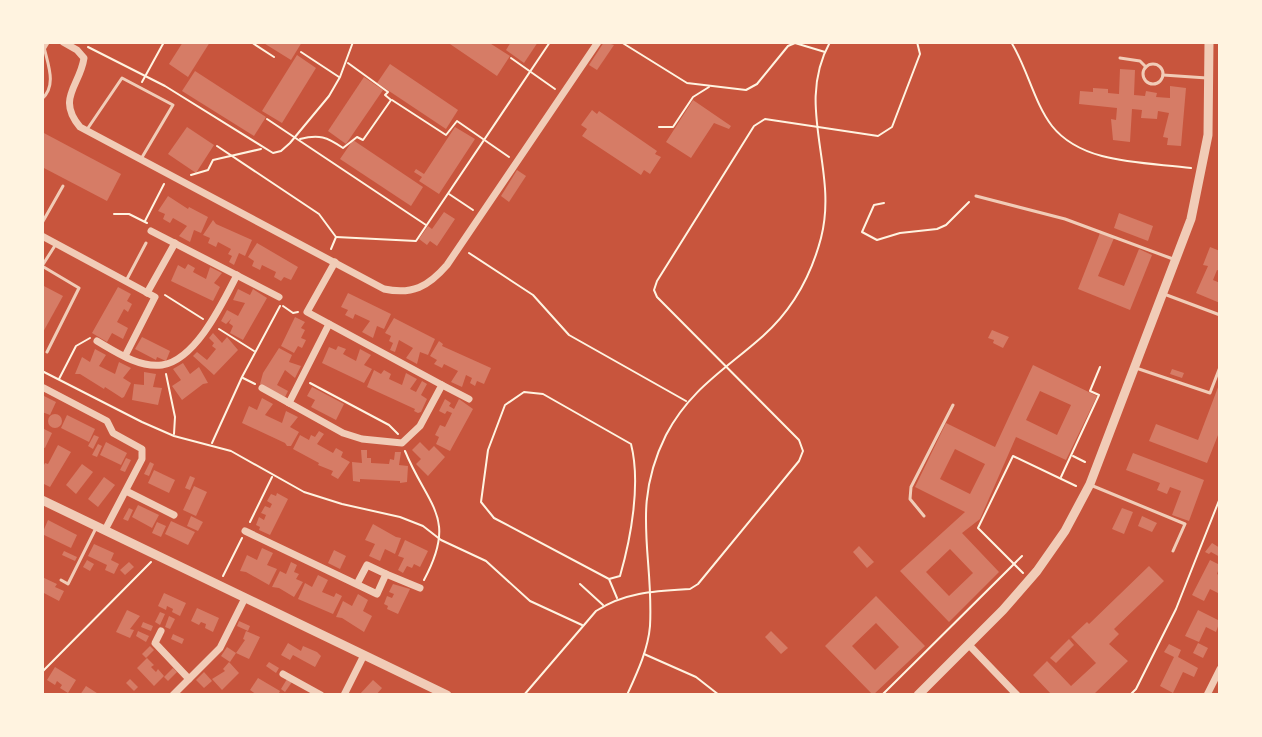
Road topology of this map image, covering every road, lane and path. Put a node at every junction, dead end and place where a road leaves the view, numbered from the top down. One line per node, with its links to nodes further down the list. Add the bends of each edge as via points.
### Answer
1 (63, 42): 34 (street, via 84,58 69,104)
2 (79, 42): 23 (path)
3 (164, 42): 23 (path)
4 (251, 42): 16 (path)
5 (353, 42): 19 (path)
6 (550, 42): 21 (path)
7 (598, 42): 28 (street)
8 (621, 42): 26 (path, via 687,83)
9 (830, 42): 15 (path)
10 (917, 42): 33 (path, via 920,54 886,133)
11 (1011, 42): 42 (path, via 1051,125 1068,140 1114,158)
12 (1209, 42): 25 (street)
13 (43, 44): 29 (lane, via 51,77)
14 (301, 52): 24 (path)
15 (825, 52): 26 (path, via 795,43 751,89); 33 (path, via 815,87)
16 (274, 57)
17 (511, 58): 21 (path)
18 (1120, 58): 20 (lane)
19 (347, 62): 24 (path); 30 (path, via 373,79)
20 (1146, 67): 22 (lane, via 1160,66); 22 (lane, via 1146,82 1158,83)
21 (530, 72): 28 (path); 36 (path)
22 (1163, 75): 25 (lane)
23 (145, 77): 27 (path); 38 (path)
24 (340, 77): 35 (path)
25 (1210, 78): 42 (street)
26 (710, 86): 32 (path, via 693,97 673,127)
27 (140, 87): 34 (lane, via 122,78); 40 (lane, via 173,105)
28 (563, 94): 41 (street)
29 (42, 99)
30 (391, 100): 35 (path, via 363,140 357,137 343,148 325,136); 36 (path, via 446,135 457,121)
31 (267, 119): 35 (path)
32 (659, 127)
33 (817, 127): 76 (path, via 827,211 814,260 783,315); 76 (path, via 765,119 754,126 657,281 657,297)
34 (86, 131): 40 (street)
35 (296, 139): 38 (path, via 281,151); 53 (path)
36 (483, 140): 41 (path); 46 (path)
37 (217, 146): 39 (path)
38 (262, 149): 39 (path)
39 (232, 156): 44 (path); 56 (path, via 319,214)
40 (140, 161): 43 (street)
41 (516, 163): 50 (street)
42 (1202, 169): 62 (street)
43 (168, 175): 44 (street); 51 (path)
44 (178, 179): 61 (street)
45 (63, 186): 52 (lane)
46 (448, 194): 50 (path); 53 (path)
47 (976, 196): 48 (path, via 946,225 877,240 862,232 874,205); 62 (lane, via 1065,219)
48 (884, 203)
49 (114, 214): 51 (path)
50 (481, 215): 60 (street)
51 (144, 222): 54 (path)
52 (42, 223)
53 (426, 226): 56 (path, via 413,242)
54 (151, 231): 58 (street)
55 (42, 236): 59 (street)
56 (336, 237): 61 (path)
57 (146, 243): 65 (lane)
58 (175, 243): 64 (street); 66 (street)
59 (56, 244): 63 (lane); 65 (street)
60 (459, 247): 61 (street, via 434,280 411,291 384,289); 88 (path, via 533,295 569,335)
61 (331, 260): 69 (street)
62 (1177, 261): 67 (street)
63 (42, 266): 73 (lane, via 79,288)
64 (237, 275): 68 (street); 75 (street, via 211,324 189,349)
65 (126, 281): 66 (street)
66 (147, 293): 74 (street, via 155,297)
67 (1164, 294): 70 (lane); 79 (street)
68 (281, 301): 69 (path, via 293,313); 81 (path)
69 (307, 312): 71 (street)
70 (1220, 315)
71 (329, 324): 82 (street); 84 (street)
72 (97, 341): 74 (street); 83 (path, via 79,342)
73 (47, 352)
74 (125, 356): 75 (street)
75 (164, 365): 91 (path)
76 (724, 366): 88 (path); 117 (path, via 799,440 803,451 698,584)
77 (1100, 367): 94 (path, via 1090,391 1099,395)
78 (1220, 367): 79 (lane, via 1210,393)
79 (1136, 368): 95 (street)
80 (42, 371): 83 (path)
81 (242, 377): 86 (path); 93 (path)
82 (301, 379): 89 (street); 92 (path, via 389,425)
83 (59, 380): 91 (path)
84 (442, 385): 87 (street); 92 (street, via 420,426)
85 (44, 388): 98 (street, via 107,421 113,433 142,449)
86 (262, 388): 89 (street)
87 (469, 399)
88 (688, 402): 117 (path, via 667,435 650,481 645,531)
89 (289, 403): 92 (street, via 355,437)
90 (953, 405): 102 (lane, via 911,487 910,499)
91 (174, 436): 93 (path)
92 (402, 443): 105 (path, via 440,520)
93 (211, 444): 105 (path, via 304,492 400,517)
94 (1071, 455): 95 (path); 96 (path)
95 (1097, 467): 97 (street)
96 (1061, 478): 97 (path); 109 (path, via 1013,456 978,528)
97 (1088, 488): 106 (lane, via 1185,524); 112 (street, via 1065,531)
98 (126, 491): 101 (street); 103 (street)
99 (1220, 498): 141 (path, via 1176,609)
100 (42, 500): 103 (street)
101 (174, 515)
102 (924, 516)
103 (101, 528): 107 (street); 113 (lane, via 68,584)
104 (245, 531): 114 (street)
105 (441, 540): 116 (path); 121 (path, via 486,561 530,601)
106 (1173, 551)
107 (155, 555): 118 (street); 127 (path)
108 (1022, 556): 109 (path)
109 (1014, 564): 112 (path); 138 (path)
110 (386, 574): 114 (street, via 367,565); 114 (street, via 377,594); 116 (street)
111 (609, 579): 111 (path, via 494,518 481,502 488,450 505,405 524,392 543,394 631,444 636,463 628,547 620,576); 119 (path)
112 (1029, 579): 123 (street)
113 (61, 580)
114 (357, 584)
115 (580, 584): 120 (path)
116 (420, 588)
117 (649, 592): 119 (path); 124 (path)
118 (245, 598): 125 (street); 129 (street, via 220,648)
119 (618, 599): 120 (path)
120 (603, 606): 121 (path)
121 (583, 626): 135 (path)
122 (161, 631): 129 (street, via 155,643)
123 (969, 645): 139 (street); 140 (street)
124 (644, 654): 136 (path); 137 (path, via 696,677)
125 (364, 655): 133 (street); 134 (street)
126 (1220, 669): 130 (street)
127 (42, 672)
128 (283, 674): 132 (street)
129 (189, 679): 131 (street)
130 (1216, 686): 142 (street)
131 (173, 695)
132 (321, 695)
133 (344, 695)
134 (447, 695)
135 (524, 695)
136 (627, 695)
137 (719, 695)
138 (882, 695)
139 (918, 695)
140 (1017, 695)
141 (1130, 695)
142 (1207, 695)

